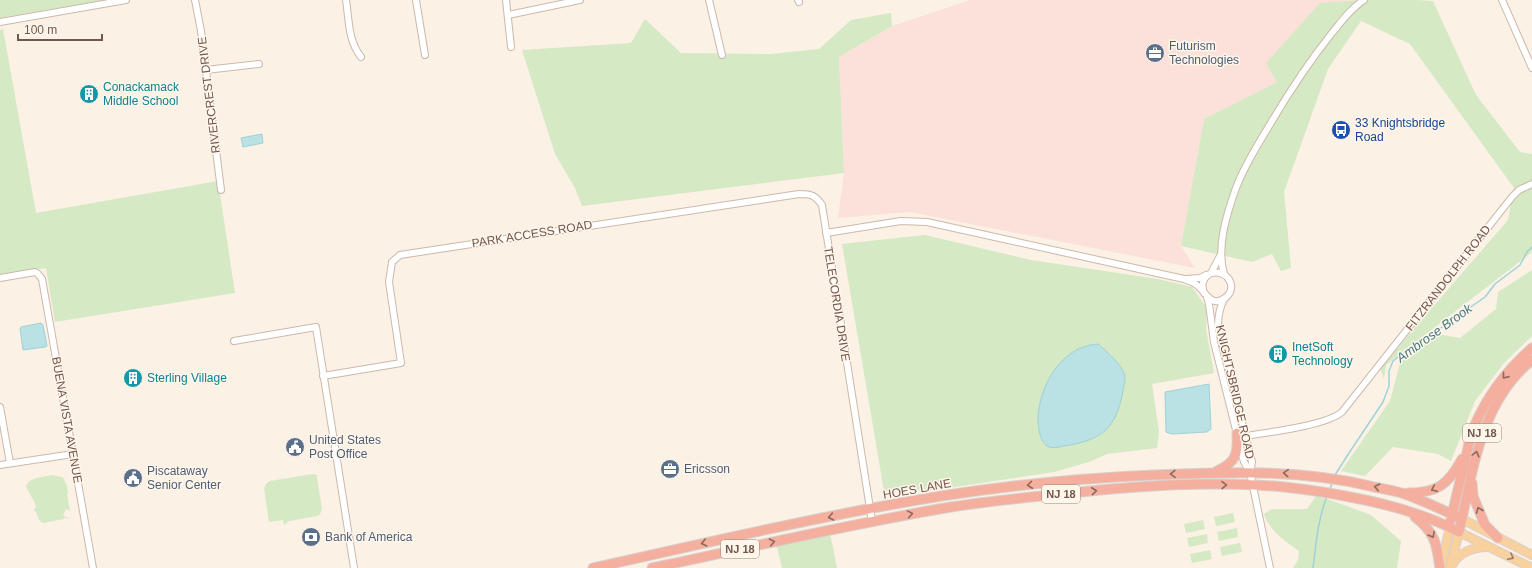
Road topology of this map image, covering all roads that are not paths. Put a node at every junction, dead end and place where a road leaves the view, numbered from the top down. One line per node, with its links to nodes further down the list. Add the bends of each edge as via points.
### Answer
1 (126, 0): 11 (street)
2 (196, 0): 18 (street, RIVERCREST DRIVE)
3 (346, 0): 15 (street, via 352,40 355,50)
4 (416, 0): 13 (street)
5 (506, 0): 10 (street)
6 (580, 0): 10 (street)
7 (709, 0): 14 (street)
8 (1364, 0): 22 (street, via 1344,19 1312,58 1246,164 1229,211)
9 (1502, 0): 17 (street)
10 (508, 14): 12 (street)
11 (0, 22)
12 (511, 47)
13 (425, 55)
14 (722, 55)
15 (361, 57)
16 (259, 64): 18 (street)
17 (1532, 68)
18 (206, 70): 20 (street, RIVERCREST DRIVE)
19 (1532, 184): 35 (street, FITZRANDOLPH ROAD, via 1512,197 1342,412 1323,421)
20 (221, 190)
21 (826, 233): 26 (street, TELECORDIA DRIVE, via 901,221 927,222); 32 (street, PARK ACCESS ROAD, via 822,206 817,197 799,194 403,253 392,262 389,282 401,363); 45 (street, TELECORDIA DRIVE)
22 (1222, 250): 23 (street); 24 (street)
23 (1210, 274): 24 (street); 26 (street, TELECORDIA DRIVE, via 1200,278); 27 (street, via 1202,285)
24 (1224, 274): 28 (street, via 1231,285 1230,292)
25 (0, 278): 37 (street, BUENA VISTA AVENUE, via 32,273 38,274 42,279)
26 (1184, 279): 27 (street, TELECORDIA DRIVE, via 1198,286)
27 (1205, 295): 28 (street, via 1215,301); 34 (street, KNIGHTSBRIDGE ROAD)
28 (1224, 299): 35 (street, KNIGHTSBRIDGE ROAD, via 1219,308 1218,326)
29 (234, 341): 32 (street, via 316,327)
30 (1532, 348): 36 (highway, NJ 18, one-way to 36, via 1506,373 1494,390 1483,408)
31 (1532, 360): 42 (highway, NJ 18, one-way to 31, via 1483,432 1494,408 1508,385)
32 (323, 376): 56 (street)
33 (0, 407): 38 (street)
34 (1237, 433): 40 (highway, via 1235,459 1225,468); 41 (street, KNIGHTSBRIDGE ROAD, via 1244,462)
35 (1246, 436): 41 (street, KNIGHTSBRIDGE ROAD, via 1252,462)
36 (1467, 449): 44 (highway, NJ 18, one-way to 44, via 1455,472 1444,484 1428,492); 47 (highway)
37 (73, 454): 38 (street); 55 (street, BUENA VISTA AVENUE)
38 (10, 463): 39 (street)
39 (0, 465)
40 (1212, 472): 41 (highway, HOES LANE / NJ 18); 45 (highway, HOES LANE / NJ 18, one-way to 45, via 1063,480 942,496)
41 (1250, 472): 43 (street); 44 (highway, NJ 18, one-way to 41, via 1322,476)
42 (1471, 477): 48 (highway, NJ 18); 52 (highway, one-way to 42, via 1485,525 1473,496)
43 (1252, 485): 46 (highway, NJ 18, via 1317,491 1372,501); 49 (highway, HOES LANE / NJ 18, one-way to 43, via 996,501 1114,489); 59 (street)
44 (1403, 493): 47 (highway)
45 (870, 509): 49 (street, TELECORDIA DRIVE); 57 (highway, HOES LANE / NJ 18, one-way to 57)
46 (1408, 511): 50 (highway, NJ 18); 60 (highway, one-way to 60, via 1424,524 1433,536 1438,548)
47 (1452, 515): 48 (highway); 50 (highway)
48 (1462, 519): 51 (highway, NJ 18); 52 (main road)
49 (872, 521): 58 (highway, HOES LANE / NJ 18, one-way to 49)
50 (1450, 527): 51 (highway, NJ 18); 60 (main road)
51 (1459, 532): 53 (main road); 61 (main road)
52 (1498, 538): 54 (main road)
53 (1490, 547): 61 (main road, via 1467,551 1456,558); 62 (main road, one-way to 62)
54 (1532, 555)
55 (93, 568)
56 (354, 568)
57 (593, 568)
58 (652, 568)
59 (1270, 568)
60 (1440, 568)
61 (1451, 568)
62 (1532, 568)

